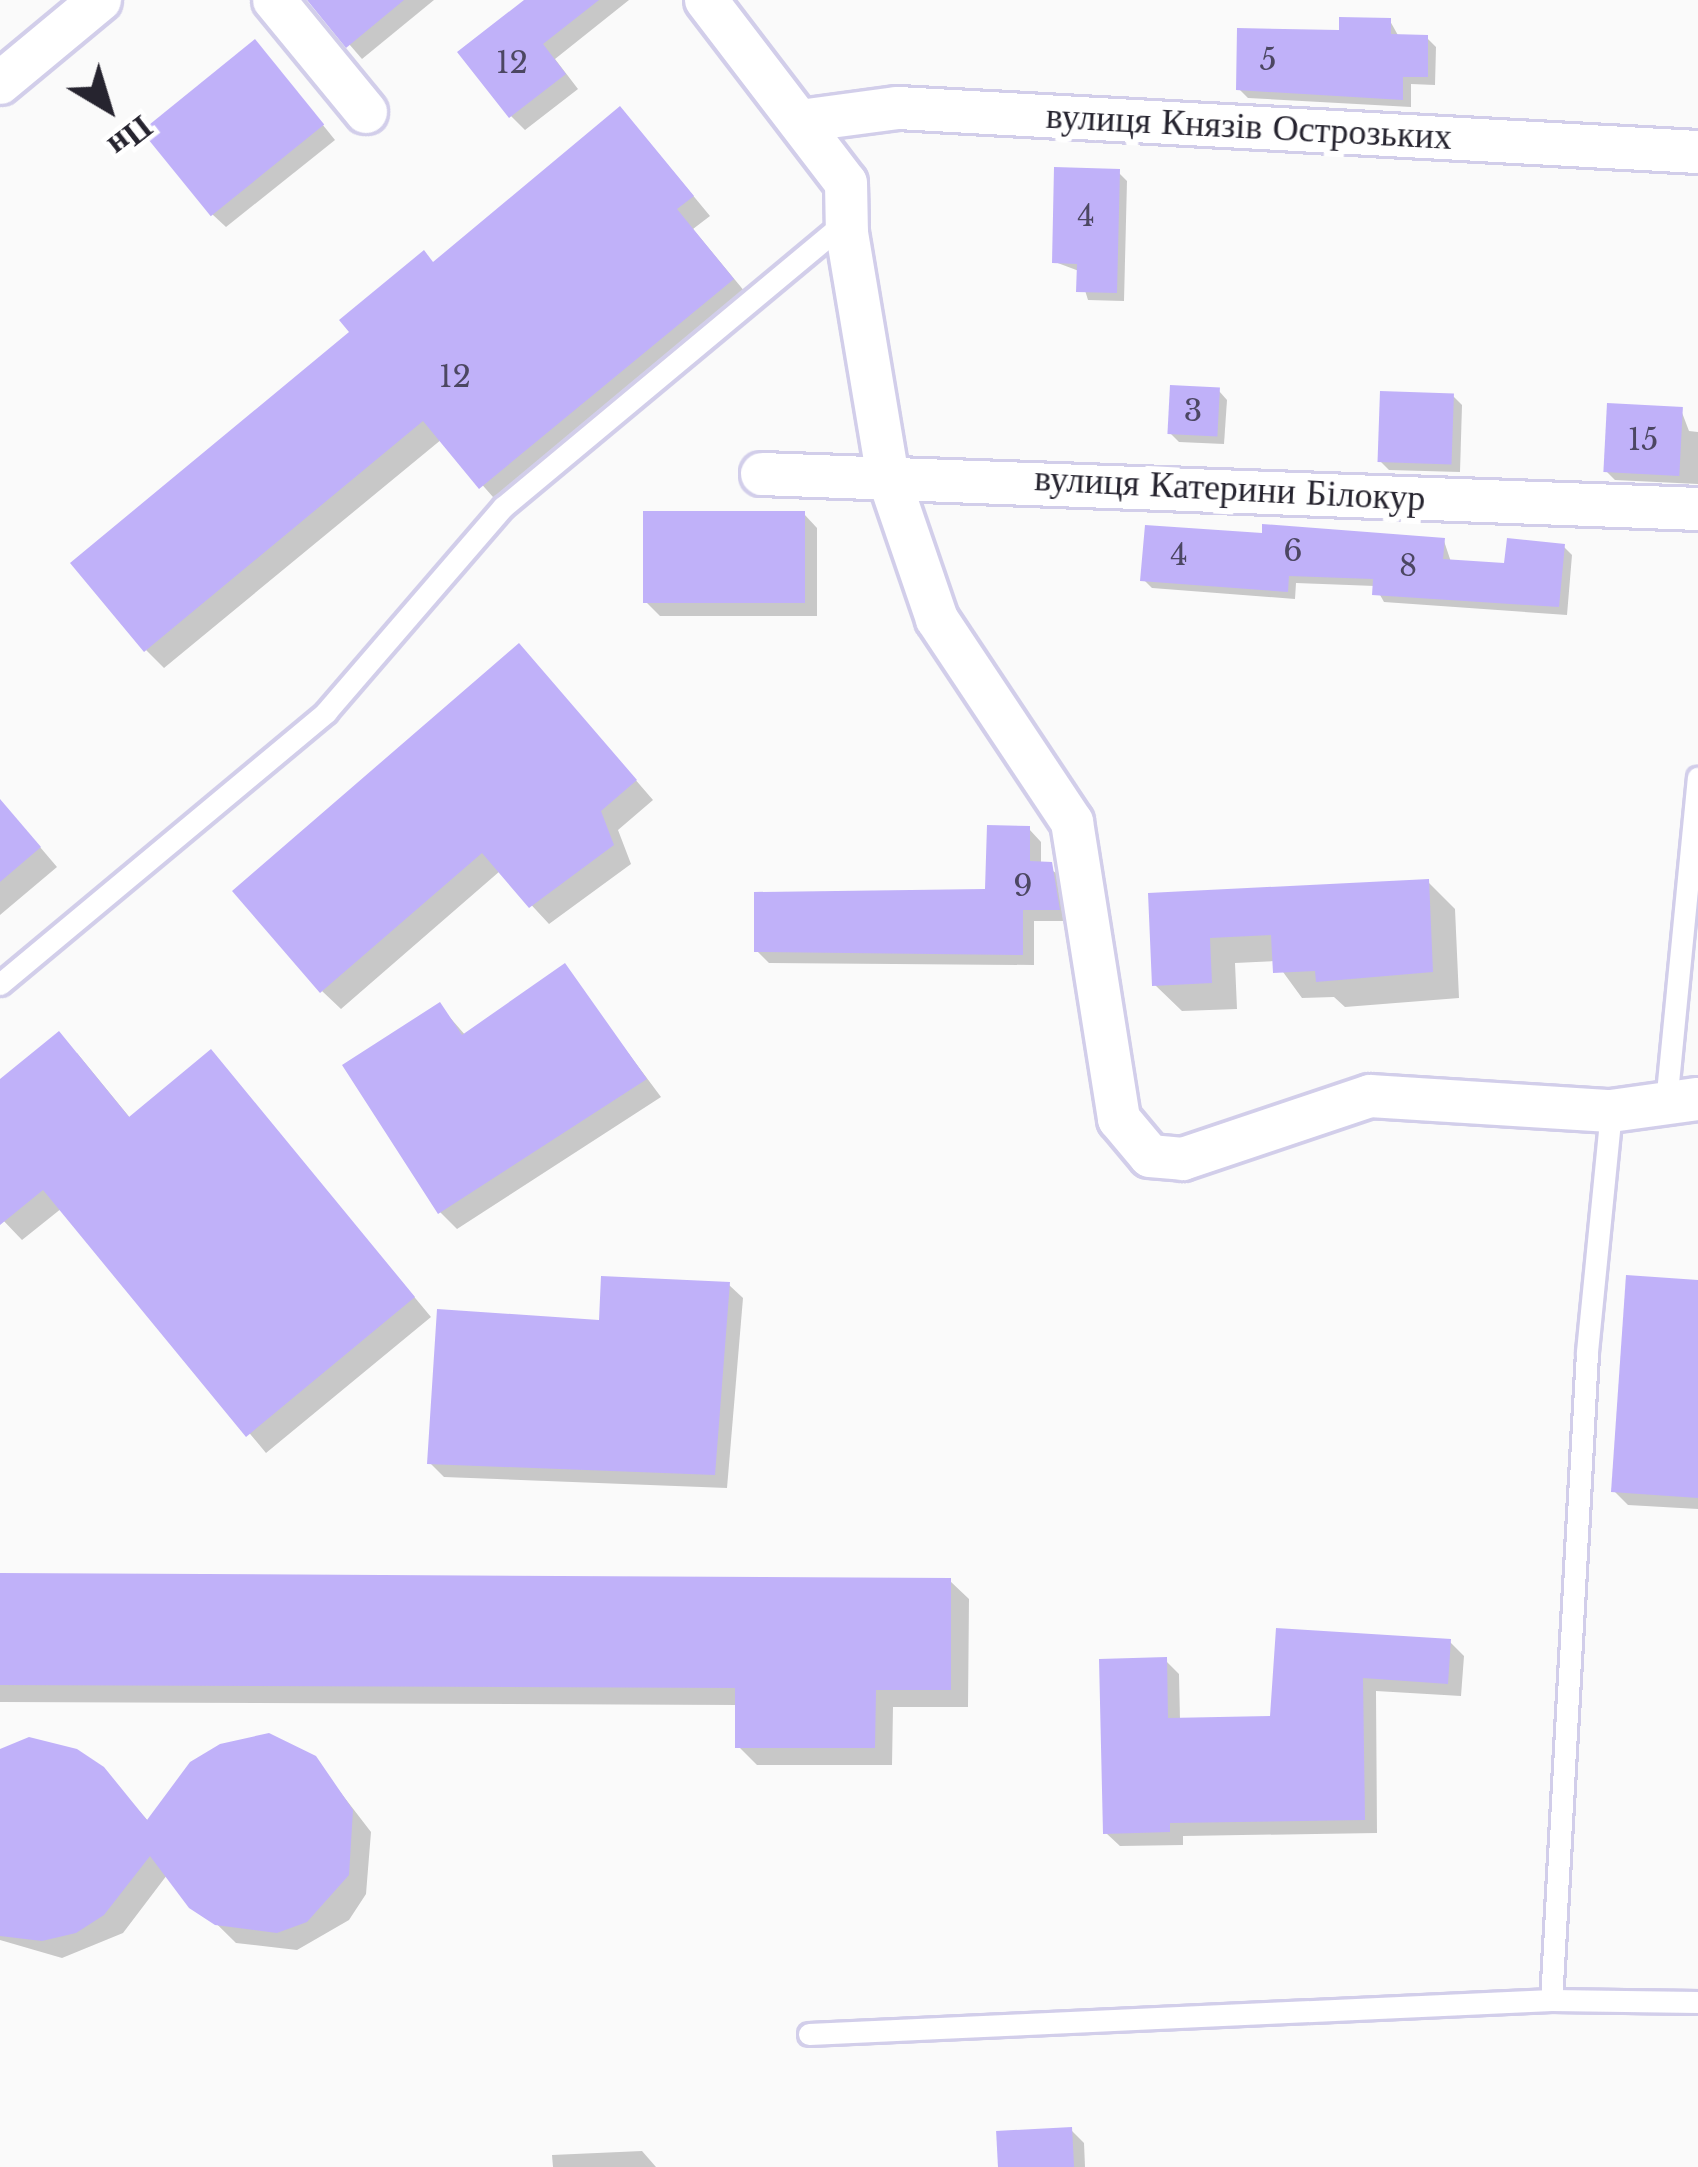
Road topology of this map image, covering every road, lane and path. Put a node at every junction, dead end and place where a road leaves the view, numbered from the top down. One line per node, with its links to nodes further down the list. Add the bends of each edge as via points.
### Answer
1 (100, 0): 4 (street)
2 (274, 0): 5 (street)
3 (706, 0): 6 (street)
4 (0, 82)
5 (366, 112)
6 (800, 122): 7 (street, вулиця Князів Острозьких, via 898,108); 8 (street, via 846,183)
7 (1698, 152)
8 (847, 214): 9 (street); 13 (lane, via 832,240 502,507 326,712)
9 (887, 473): 10 (street, вулиця Катерини Білокур); 11 (street, вулиця Катерини Білокур); 15 (street, via 937,619 1072,822 1119,1119 1150,1156 1183,1159 1370,1096)
10 (762, 474)
11 (1698, 509)
12 (1698, 778): 14 (lane)
13 (0, 984)
14 (1682, 1101): 15 (street)
15 (1611, 1111): 16 (lane, via 1587,1352)
16 (1551, 2000): 17 (lane); 18 (lane)
17 (1698, 2002)
18 (809, 2034)

